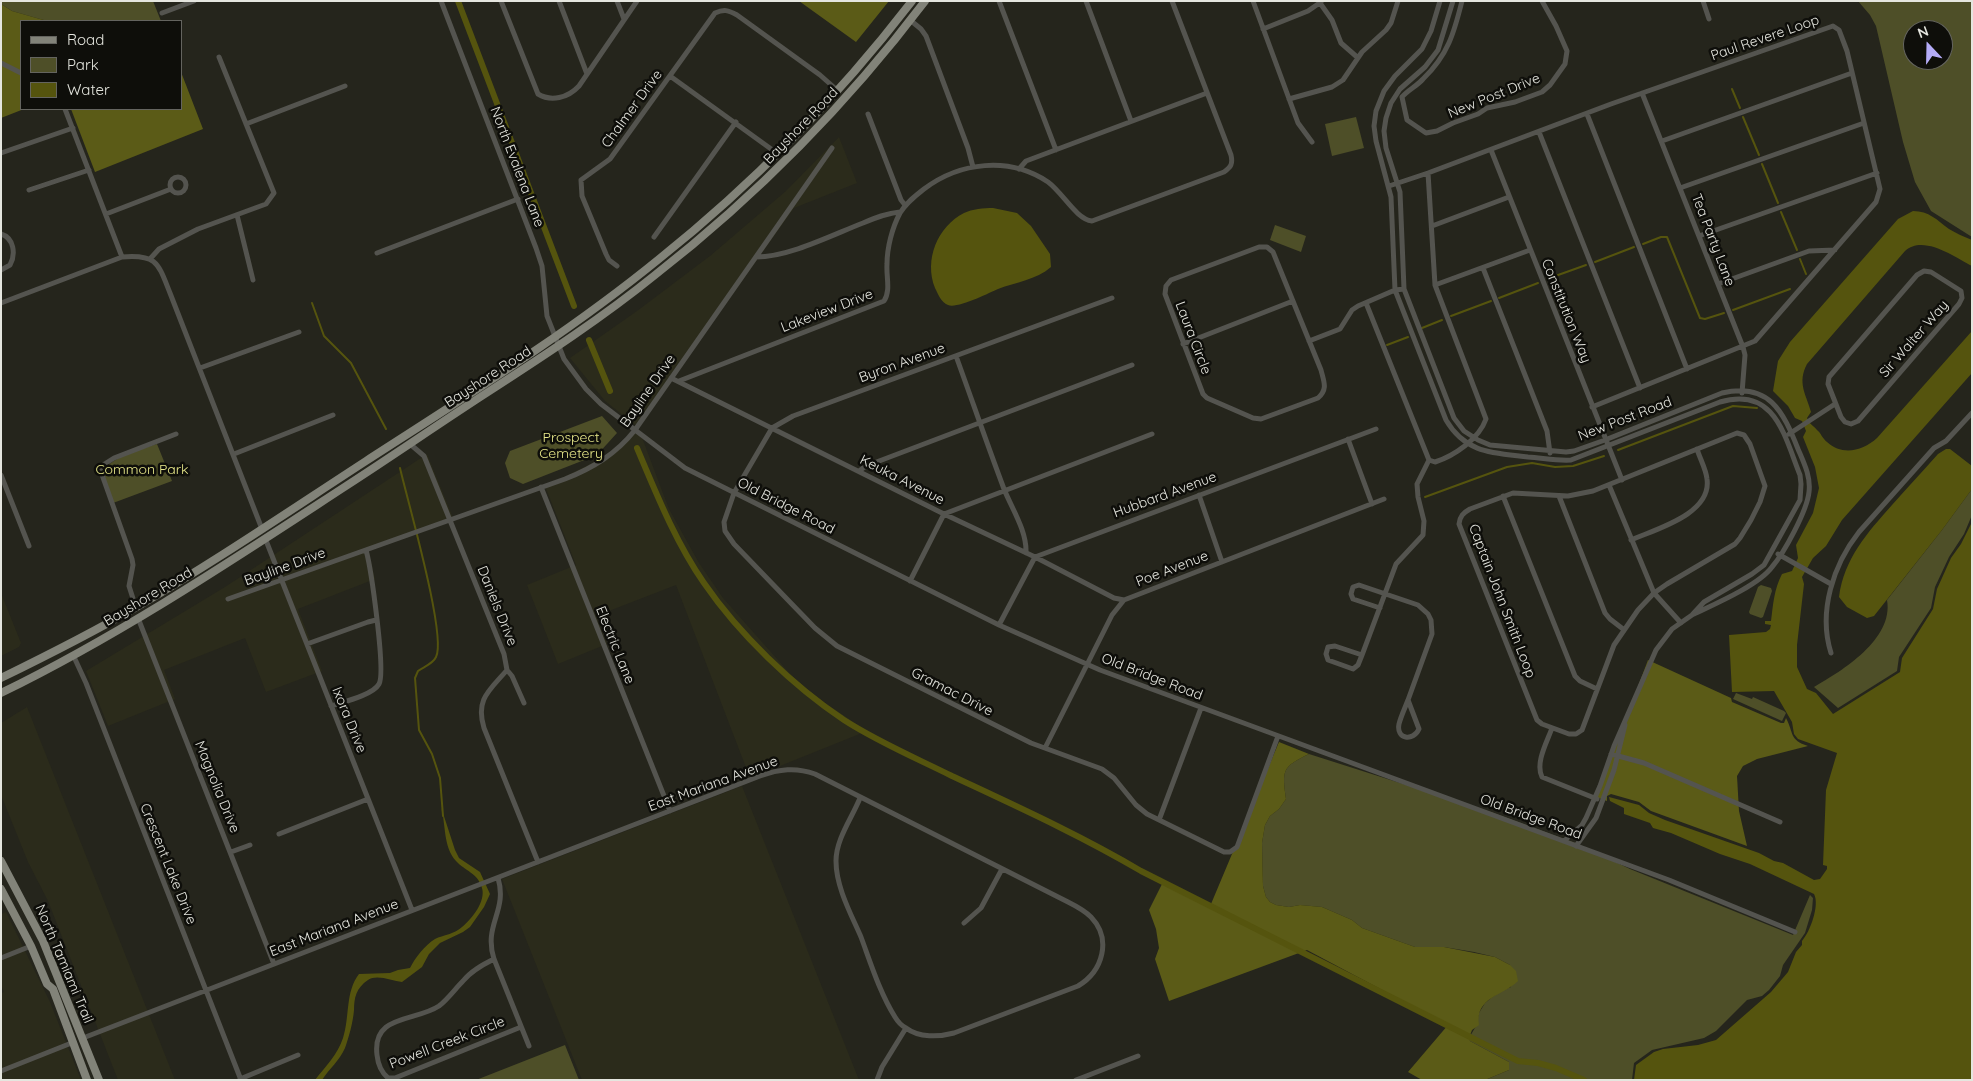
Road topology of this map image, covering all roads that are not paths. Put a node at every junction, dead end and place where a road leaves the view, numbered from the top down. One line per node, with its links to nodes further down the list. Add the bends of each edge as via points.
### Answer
1 (194, 1): 20 (street)
2 (441, 1): 65 (street, North Evalena Lane)
3 (501, 1): 30 (street, via 538,94 550,99 568,95)
4 (559, 1): 30 (street)
5 (617, 1): 22 (street)
6 (638, 1): 22 (street)
7 (913, 1): 21 (main road); 33 (main road, Bayshore Road)
8 (925, 1): 21 (main road, Bayshore Road)
9 (999, 1): 50 (street)
10 (1086, 1): 41 (street)
11 (1172, 1): 34 (street)
12 (1253, 1): 24 (street)
13 (1398, 1): 26 (street, via 1386,30)
14 (1440, 1): 60 (street, New Post Road, via 1426,44 1389,83 1376,111 1376,141)
15 (1453, 1): 59 (street, New Post Road, via 1438,50 1425,67 1400,89 1387,112 1384,140)
16 (1462, 1): 17 (street, New Post Drive, via 1448,48 1423,79 1402,97 1407,120 1426,133 1490,107 1542,92 1550,86 1565,64 1567,51)
17 (1542, 1)
18 (1703, 1): 23 (street)
19 (1321, 2): 24 (street, via 1308,11); 26 (street, via 1341,43)
20 (162, 13)
21 (913, 17): 37 (main road, Bayshore Road); 54 (street, via 926,36)
22 (624, 19): 30 (street)
23 (1709, 19)
24 (1263, 29): 36 (street)
25 (219, 57): 44 (street)
26 (1357, 57): 36 (street, via 1338,85)
27 (1, 62): 28 (street)
28 (20, 72)
29 (1852, 73): 35 (street, Paul Revere Loop, via 1843,35 1833,26); 43 (street, Paul Revere Loop); 47 (street)
30 (587, 74)
31 (670, 76): 33 (street, Chalmer Drive, via 715,13 729,10 820,74); 42 (street); 80 (street, Chalmer Drive, via 610,159 581,180 582,196 606,254)
32 (345, 86): 44 (street)
33 (837, 90): 37 (main road); 53 (main road, Bayshore Road)
34 (1207, 93): 41 (street); 55 (street, Lakeview Drive, via 1231,155 1230,168 1224,172 1092,221 1079,215 1049,183)
35 (1642, 93): 40 (street, Paul Revere Loop); 47 (street, Tea Party Lane)
36 (1289, 99): 48 (street, via 1302,131)
37 (838, 106): 95 (main road, Bayshore Road, via 714,227 654,277)
38 (65, 110): 45 (street)
39 (868, 114): 66 (street)
40 (1587, 114): 46 (street, Paul Revere Loop); 101 (street)
41 (1132, 121): 50 (street)
42 (736, 122): 53 (street); 73 (street)
43 (1864, 123): 58 (street, Paul Revere Loop); 61 (street)
44 (246, 124): 69 (street, via 274,193 266,204)
45 (73, 128): 52 (street); 56 (street)
46 (1539, 132): 51 (street, Paul Revere Loop); 104 (street)
47 (1662, 141): 61 (street, Tea Party Lane)
48 (1312, 142)
49 (832, 148): 78 (street, Bayline Drive)
50 (1056, 150): 55 (street, via 1026,161)
51 (1491, 150): 57 (street, Paul Revere Loop); 64 (street, Constitution Way)
52 (1, 153)
53 (778, 154): 93 (main road, Bayshore Road, via 658,261)
54 (974, 167): 55 (street, Lakeview Drive); 66 (street, Lakeview Drive, via 942,177)
55 (1019, 169)
56 (89, 170): 63 (street); 68 (street)
57 (1428, 173): 59 (street, Paul Revere Loop); 70 (street)
58 (1876, 173): 72 (street); 75 (street, Paul Revere Loop, via 1880,188 1876,202)
59 (1398, 184): 60 (street, Paul Revere Loop); 87 (street, New Post Road)
60 (1389, 186): 86 (street, New Post Road)
61 (1680, 188): 72 (street, Tea Party Lane)
62 (171, 189): 68 (street)
63 (29, 190)
64 (1509, 198): 70 (street); 74 (street, Constitution Way)
65 (518, 199): 76 (street); 93 (street, North Evalena Lane, via 542,266 544,302)
66 (905, 206): 67 (street, Lakeview Drive)
67 (900, 212): 78 (street, via 892,212 778,255); 103 (street, Lakeview Drive, via 887,255 888,294 884,301)
68 (106, 214): 77 (street)
69 (237, 215): 79 (street, via 186,235 159,249); 83 (street)
70 (1432, 226): 85 (street)
71 (1, 234): 82 (street, via 9,238 13,255 10,265)
72 (1699, 236): 84 (street, Tea Party Lane)
73 (654, 237)
74 (1530, 250): 81 (street); 108 (street, Constitution Way)
75 (1835, 250): 84 (street, via 1809,251); 97 (street, Paul Revere Loop, via 1755,341)
76 (377, 253)
77 (122, 257): 79 (street); 90 (street)
78 (756, 257): 102 (street, Bayline Drive)
79 (150, 259): 100 (street, via 162,274)
80 (617, 266)
81 (1483, 268): 85 (street); 126 (street, via 1547,431)
82 (1, 270)
83 (254, 280)
84 (1718, 284): 97 (street, Tea Party Lane)
85 (1435, 285): 119 (street, via 1486,419)
86 (1396, 290): 87 (street); 91 (street); 122 (street, New Post Road, via 1446,420)
87 (1404, 290): 119 (street, New Post Road, via 1454,418)
88 (1112, 298): 98 (street, Byron Avenue)
89 (1293, 301): 94 (street, Laura Circle); 96 (street); 96 (street, Laura Circle, via 1273,252 1267,247 1259,247 1170,280 1164,294)
90 (1, 302)
91 (1366, 302): 94 (street, via 1352,310 1340,329); 130 (street)
92 (299, 332): 100 (street)
93 (555, 336): 95 (street, North Evalena Lane); 129 (main road, Bayshore Road)
94 (1309, 341): 96 (street, Laura Circle, via 1326,387 1323,394 1260,419 1203,394)
95 (559, 344): 114 (street, Old Bridge Road, via 564,358 586,389); 123 (main road, Bayshore Road)
96 (1183, 344)
97 (1743, 347): 101 (street, Paul Revere Loop); 105 (street, Tea Party Lane)
98 (956, 356): 111 (street); 112 (street, Byron Avenue, via 793,416)
99 (1132, 365): 111 (street)
100 (200, 368): 127 (street)
101 (1687, 369): 104 (street, Paul Revere Loop)
102 (671, 378): 103 (street, Keuka Avenue); 114 (street, Bayline Drive)
103 (679, 381): 112 (street, Keuka Avenue)
104 (1640, 388): 108 (street, Paul Revere Loop)
105 (1742, 390): 106 (street, Tea Party Lane); 115 (street, via 1775,405); 121 (street, New Post Road, via 1715,395)
106 (1741, 398): 118 (street, via 1758,403 1771,412); 124 (street, New Post Road, via 1720,402)
107 (1835, 404): 107 (street, Sir Walter Way, via 1828,384 1830,377 1917,275 1931,272 1961,292 1959,304 1858,421 1852,424 1845,422); 115 (street)
108 (1592, 407): 121 (street, Constitution Way)
109 (1972, 413): 157 (street, via 1946,442 1934,448 1859,532 1840,562)
110 (333, 414): 127 (street)
111 (980, 423): 131 (street); 136 (street)
112 (772, 428): 131 (street, Keuka Avenue); 137 (street)
113 (1376, 429): 120 (street, Hubbard Avenue)
114 (635, 430): 135 (street, Bayline Drive, via 604,460); 137 (street, Old Bridge Road, via 678,464)
115 (1792, 432): 118 (street); 152 (street, via 1807,471 1809,492 1803,513)
116 (176, 434): 163 (street, via 114,458 103,465 101,472 132,559 129,586)
117 (1152, 434): 136 (street)
118 (1784, 436): 150 (street, via 1800,475 1801,492 1797,507)
119 (1473, 438): 122 (street); 126 (street, New Post Road, via 1490,445)
120 (1348, 439): 138 (street, Hubbard Avenue); 142 (street)
121 (1605, 440): 124 (street, Constitution Way); 126 (street, New Post Road, via 1574,451)
122 (1467, 443): 128 (street, New Post Road, via 1491,453); 130 (street, via 1448,458 1435,462)
123 (410, 444): 144 (street, Daniels Drive, via 424,456); 146 (main road, Bayshore Road)
124 (1608, 446): 128 (street, New Post Road, via 1578,458); 133 (street, Constitution Way)
125 (1697, 449): 133 (street, Captain John Smith Loop); 147 (street, via 1707,479 1702,501 1678,520); 160 (street, Captain John Smith Loop, via 1737,434 1744,435 1764,480 1764,492 1735,544)
126 (1550, 452): 128 (street)
127 (234, 454): 145 (street)
128 (1550, 459)
129 (367, 460): 145 (main road, Bayshore Road); 146 (main road, via 360,469 275,525)
130 (1429, 460): 159 (street, via 1417,484 1425,528 1423,535 1396,564)
131 (859, 471): 143 (street, Keuka Avenue)
132 (1, 475): 148 (street)
133 (1622, 480): 134 (street, Captain John Smith Loop)
134 (1609, 485): 140 (street, Captain John Smith Loop, via 1585,493); 147 (street)
135 (541, 488): 144 (street, Bayline Drive); 194 (street, Electric Lane)
136 (1005, 491): 143 (street); 151 (street, via 1026,545)
137 (734, 493): 156 (street, Old Bridge Road); 187 (street, Gramac Drive, via 724,522 729,539 827,638 870,663)
138 (1198, 495): 153 (street, Hubbard Avenue); 154 (street)
139 (1503, 496): 140 (street, Captain John Smith Loop, via 1522,492); 178 (street, via 1572,670 1580,681); 185 (street, Captain John Smith Loop, via 1464,512 1459,524 1534,714 1542,724)
140 (1559, 496): 170 (street, via 1606,613)
141 (1384, 499): 142 (street, Poe Avenue)
142 (1372, 504): 154 (street, Poe Avenue)
143 (944, 514): 151 (street, Keuka Avenue); 156 (street)
144 (450, 520): 149 (street, Bayline Drive); 176 (street, Daniels Drive, via 504,654)
145 (262, 529): 158 (main road, via 252,541 191,582); 163 (main road, Bayshore Road)
146 (265, 538): 155 (street, Ixora Drive); 158 (main road, Bayshore Road)
147 (1632, 540): 160 (street)
148 (29, 546)
149 (366, 550): 155 (street, Bayline Drive); 167 (street)
150 (1773, 551): 152 (street); 165 (street, via 1759,570 1704,602)
151 (1026, 553): 153 (street, Keuka Avenue)
152 (1780, 555): 157 (street); 165 (street, via 1758,580)
153 (1034, 557): 162 (street, Keuka Avenue, via 1114,598); 169 (street)
154 (1222, 562): 162 (street, Poe Avenue)
155 (282, 579): 161 (street, Bayline Drive); 171 (street, Ixora Drive)
156 (910, 581): 169 (street, Old Bridge Road)
157 (1831, 584): 172 (street, via 1826,627)
158 (188, 588): 166 (main road, Bayshore Road)
159 (1385, 594): 164 (street); 164 (street, via 1359,584 1353,587 1353,599); 180 (street, via 1418,605 1431,620 1432,634)
160 (1654, 594): 168 (street); 170 (street, Captain John Smith Loop)
161 (228, 599)
162 (1124, 600): 175 (street, Poe Avenue, via 1112,615)
163 (136, 608): 177 (main road, Bayshore Road)
164 (1380, 608): 173 (street)
165 (1692, 615): 168 (street)
166 (138, 618): 174 (main road, Bayshore Road); 201 (street, Magnolia Drive)
167 (376, 620): 171 (street); 182 (street, via 380,683 370,692)
168 (1681, 623): 184 (street, via 1652,658)
169 (999, 625): 175 (street, Old Bridge Road)
170 (1623, 629): 178 (street, Captain John Smith Loop)
171 (307, 644): 182 (street, Ixora Drive)
172 (1831, 653)
173 (1362, 655): 173 (street, via 1353,669 1328,660 1326,654 1328,648 1335,646)
174 (74, 657): 179 (main road, Bayshore Road); 214 (street, Crescent Lake Drive)
175 (1087, 665): 183 (street, Old Bridge Road); 187 (street, Poe Avenue)
176 (507, 670): 181 (street, Daniels Drive); 203 (street, via 485,695 481,715)
177 (1, 678)
178 (1598, 689): 185 (street, Captain John Smith Loop, via 1582,730 1569,734)
179 (1, 693)
180 (1408, 700): 180 (street, via 1399,731 1410,738 1419,729)
181 (524, 703)
182 (331, 706): 190 (street, Ixora Drive)
183 (1201, 708): 186 (street, Old Bridge Road); 195 (street)
184 (1628, 713): 188 (street); 189 (street)
185 (1552, 728): 192 (street, via 1540,765 1542,777)
186 (1278, 736): 195 (street, Gramac Drive, via 1237,847 1230,852 1208,845); 198 (street, Old Bridge Road)
187 (1045, 748): 195 (street, Gramac Drive, via 1108,773 1142,810)
188 (1611, 754): 189 (street); 192 (street)
189 (1619, 756): 193 (street); 196 (street, via 1668,772)
190 (368, 798): 197 (street); 207 (street, Ixora Drive)
191 (860, 798): 194 (street, East Mariana Avenue, via 815,774 788,769 767,773); 204 (street, East Mariana Avenue); 217 (street, via 839,843 836,870 887,1002 898,1022)
192 (1595, 798): 193 (street); 198 (street, via 1582,825)
193 (1602, 800): 200 (street, via 1592,824)
194 (670, 811): 203 (street, East Mariana Avenue)
195 (1159, 820)
196 (1780, 822)
197 (279, 834)
198 (1564, 841): 200 (street, Old Bridge Road)
199 (250, 845): 201 (street)
200 (1576, 846): 209 (street, Old Bridge Road, via 1701,892)
201 (231, 852): 213 (street, Magnolia Drive)
202 (1, 861): 218 (main road, North Tamiami Trail, via 43,941)
203 (538, 862): 205 (street, East Mariana Avenue)
204 (1002, 869): 208 (street, via 981,908); 217 (street, East Mariana Avenue, via 1074,905 1092,918 1103,941 1098,967 1078,986 954,1033 932,1036)
205 (498, 878): 207 (street, East Mariana Avenue); 212 (street, via 500,903 490,938)
206 (1, 889): 210 (main road, North Tamiami Trail)
207 (412, 910): 213 (street, East Mariana Avenue)
208 (964, 923)
209 (1795, 932)
210 (31, 946): 211 (street); 215 (main road, North Tamiami Trail)
211 (1, 958)
212 (494, 959): 216 (street); 216 (street, Powell Creek Circle, via 468,976 439,1006 384,1028 378,1041 379,1065 383,1074 395,1078)
213 (274, 964): 214 (street, East Mariana Avenue)
214 (206, 990): 218 (street, East Mariana Avenue); 225 (street, Crescent Lake Drive)
215 (60, 1008): 218 (main road); 219 (main road, North Tamiami Trail)
216 (521, 1027): 220 (street)
217 (906, 1028): 228 (street)
218 (82, 1038): 223 (main road, North Tamiami Trail)
219 (74, 1042): 223 (main road); 224 (street); 226 (main road, North Tamiami Trail)
220 (529, 1046)
221 (298, 1055): 225 (street)
222 (1138, 1056): 229 (street)
223 (94, 1065): 227 (main road, North Tamiami Trail)
224 (1, 1071)
225 (240, 1079)
226 (87, 1080)
227 (100, 1080)
228 (877, 1080)
229 (1076, 1080)

